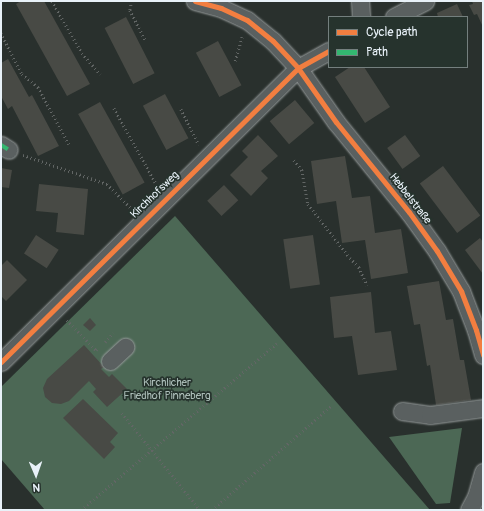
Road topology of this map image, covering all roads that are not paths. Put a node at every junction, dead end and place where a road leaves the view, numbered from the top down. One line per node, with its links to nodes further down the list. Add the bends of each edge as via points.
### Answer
1 (195, 1): 7 (street, Hebbelstraße, via 221,8 247,20 273,41)
2 (360, 1): 4 (street)
3 (425, 1): 5 (street)
4 (361, 16)
5 (396, 16)
6 (328, 52): 7 (street, Kirchhofsweg)
7 (298, 68): 9 (street, Hebbelstraße, via 336,122 437,251 460,292); 11 (street, Kirchhofsweg)
8 (125, 347): 10 (street)
9 (483, 355)
10 (110, 361)
11 (1, 362)
12 (483, 408): 13 (street, via 430,415)
13 (402, 411)
14 (483, 472): 15 (street, via 476,497)
15 (469, 510)

